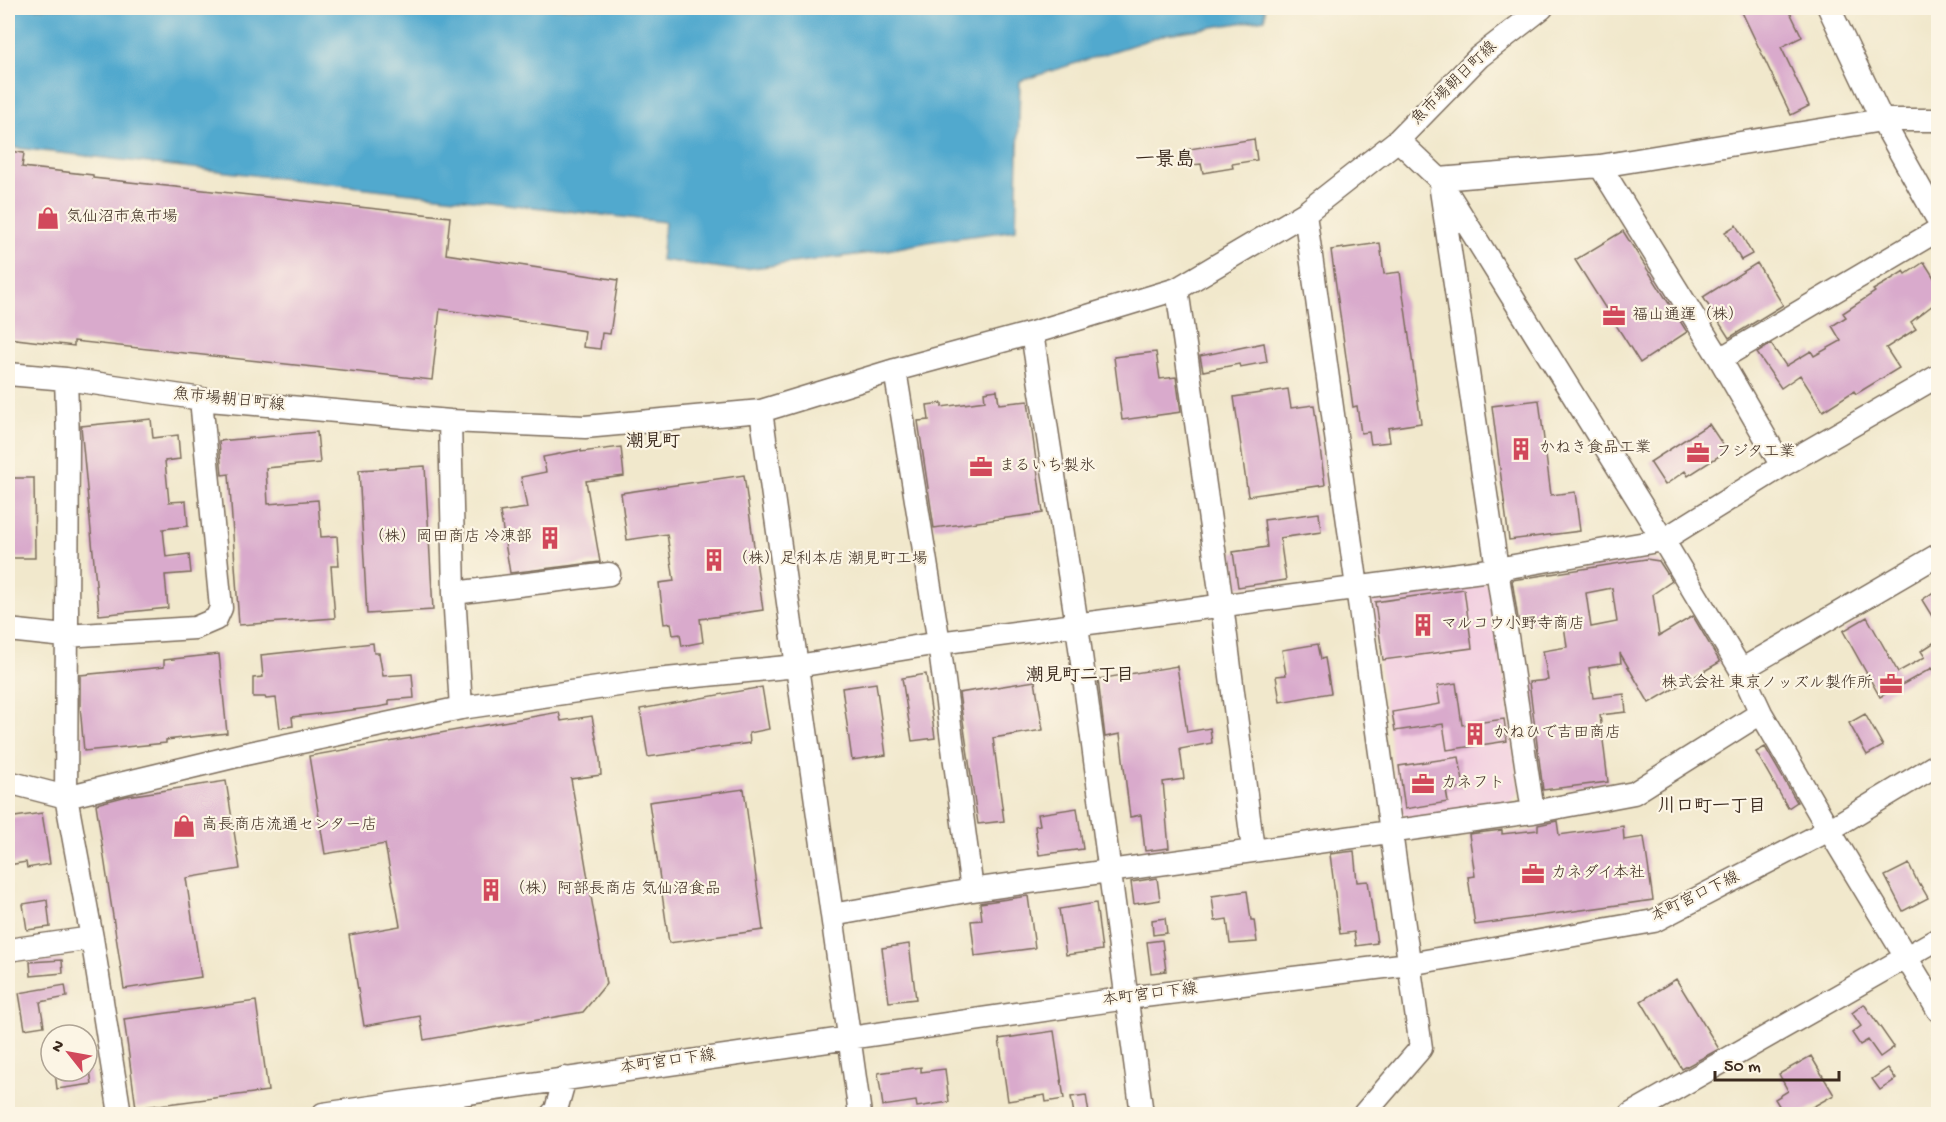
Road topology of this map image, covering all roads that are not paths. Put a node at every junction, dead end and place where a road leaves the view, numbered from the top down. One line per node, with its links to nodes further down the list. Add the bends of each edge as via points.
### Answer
1 (1542, 8): 5 (street, 魚市場朝日町線, via 1479,57)
2 (1829, 8): 3 (street)
3 (1882, 120): 4 (street); 6 (street); 9 (street)
4 (1938, 120)
5 (1398, 140): 7 (street); 8 (street, 魚市場朝日町線)
6 (1600, 166): 7 (street); 13 (street)
7 (1439, 179): 22 (street); 24 (street)
8 (1305, 213): 11 (street, 魚市場朝日町線); 26 (street)
9 (1938, 220)
10 (1938, 230): 13 (street)
11 (1177, 289): 12 (street, 魚市場朝日町線); 28 (street)
12 (1032, 333): 14 (street, 魚市場朝日町線); 29 (street)
13 (1720, 359): 21 (street)
14 (895, 370): 19 (street, 魚市場朝日町線); 32 (street)
15 (8, 374): 17 (street, 魚市場朝日町線)
16 (1938, 376): 21 (street)
17 (66, 379): 18 (street, 魚市場朝日町線); 31 (street)
18 (201, 399): 20 (street, 魚市場朝日町線); 31 (street, via 221,608 216,619 195,628)
19 (761, 411): 20 (street, 魚市場朝日町線, via 585,427); 33 (street)
20 (450, 421): 27 (street)
21 (1782, 466): 22 (street)
22 (1663, 540): 24 (street); 34 (street)
23 (1938, 555): 34 (street)
24 (1497, 569): 26 (street); 40 (street)
25 (609, 574): 27 (street)
26 (1357, 587): 28 (street); 42 (street)
27 (454, 593): 35 (street)
28 (1222, 604): 29 (street); 43 (street)
29 (1077, 625): 32 (street); 44 (street)
30 (8, 630): 31 (street)
31 (65, 636): 39 (street)
32 (939, 643): 33 (street); 45 (street)
33 (797, 666): 35 (street, via 646,681); 46 (street)
34 (1741, 670): 36 (street)
35 (460, 708): 39 (street)
36 (1761, 713): 40 (street, via 1634,794); 41 (street)
37 (1938, 764): 41 (street, 本町宮口下線)
38 (8, 782): 39 (street)
39 (66, 797): 47 (street)
40 (1533, 812): 42 (street)
41 (1829, 830): 50 (street); 51 (street, 本町宮口下線, via 1654,921)
42 (1391, 832): 43 (street); 51 (street)
43 (1253, 850): 44 (street)
44 (1109, 870): 45 (street); 52 (street)
45 (972, 890): 46 (street)
46 (832, 915): 54 (street)
47 (92, 938): 49 (street); 56 (street)
48 (1938, 939): 50 (street)
49 (8, 950)
50 (1908, 958): 53 (street); 62 (street)
51 (1409, 964): 52 (street, 本町宮口下線); 61 (street, via 1421,1048)
52 (1126, 998): 54 (street, 本町宮口下線); 60 (street)
53 (1938, 1010)
54 (850, 1037): 55 (street, 本町宮口下線); 59 (street)
55 (565, 1078): 57 (street, 本町宮口下線); 58 (street)
56 (120, 1114)
57 (323, 1114)
58 (552, 1114)
59 (860, 1114)
60 (1143, 1114)
61 (1364, 1114)
62 (1631, 1114)

